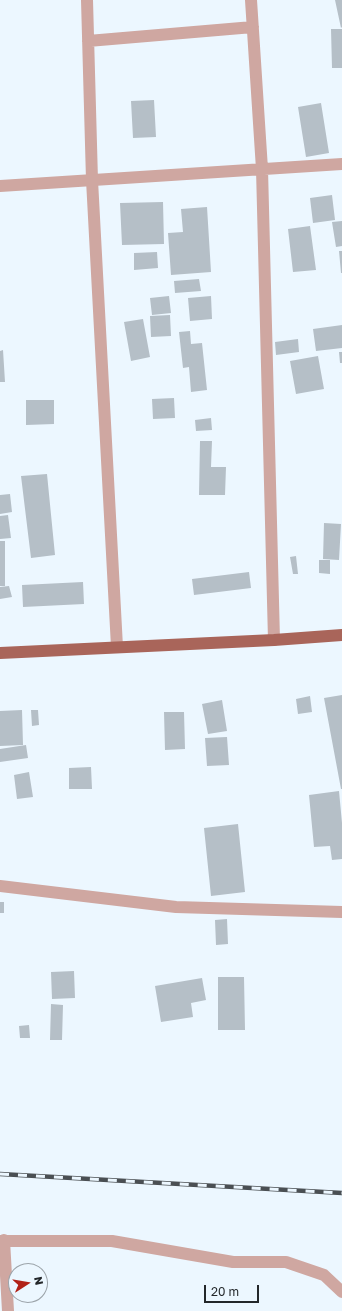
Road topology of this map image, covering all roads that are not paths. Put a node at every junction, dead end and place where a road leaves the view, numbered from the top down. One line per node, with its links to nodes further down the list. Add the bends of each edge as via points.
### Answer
1 (87, 0): 4 (street)
2 (251, 0): 3 (street)
3 (253, 27): 4 (street); 6 (street)
4 (88, 41): 7 (street)
5 (342, 164): 6 (street)
6 (262, 169): 7 (street); 10 (street)
7 (92, 180): 8 (street); 11 (street)
8 (0, 186)
9 (342, 635): 10 (main road)
10 (274, 640): 11 (main road)
11 (116, 647): 12 (main road)
12 (0, 652)
13 (0, 886): 14 (street, via 176,907)
14 (342, 912)
15 (2, 1240): 16 (street, via 112,1240 233,1262 286,1262 324,1275); 17 (street)
16 (342, 1292)
17 (8, 1311)

